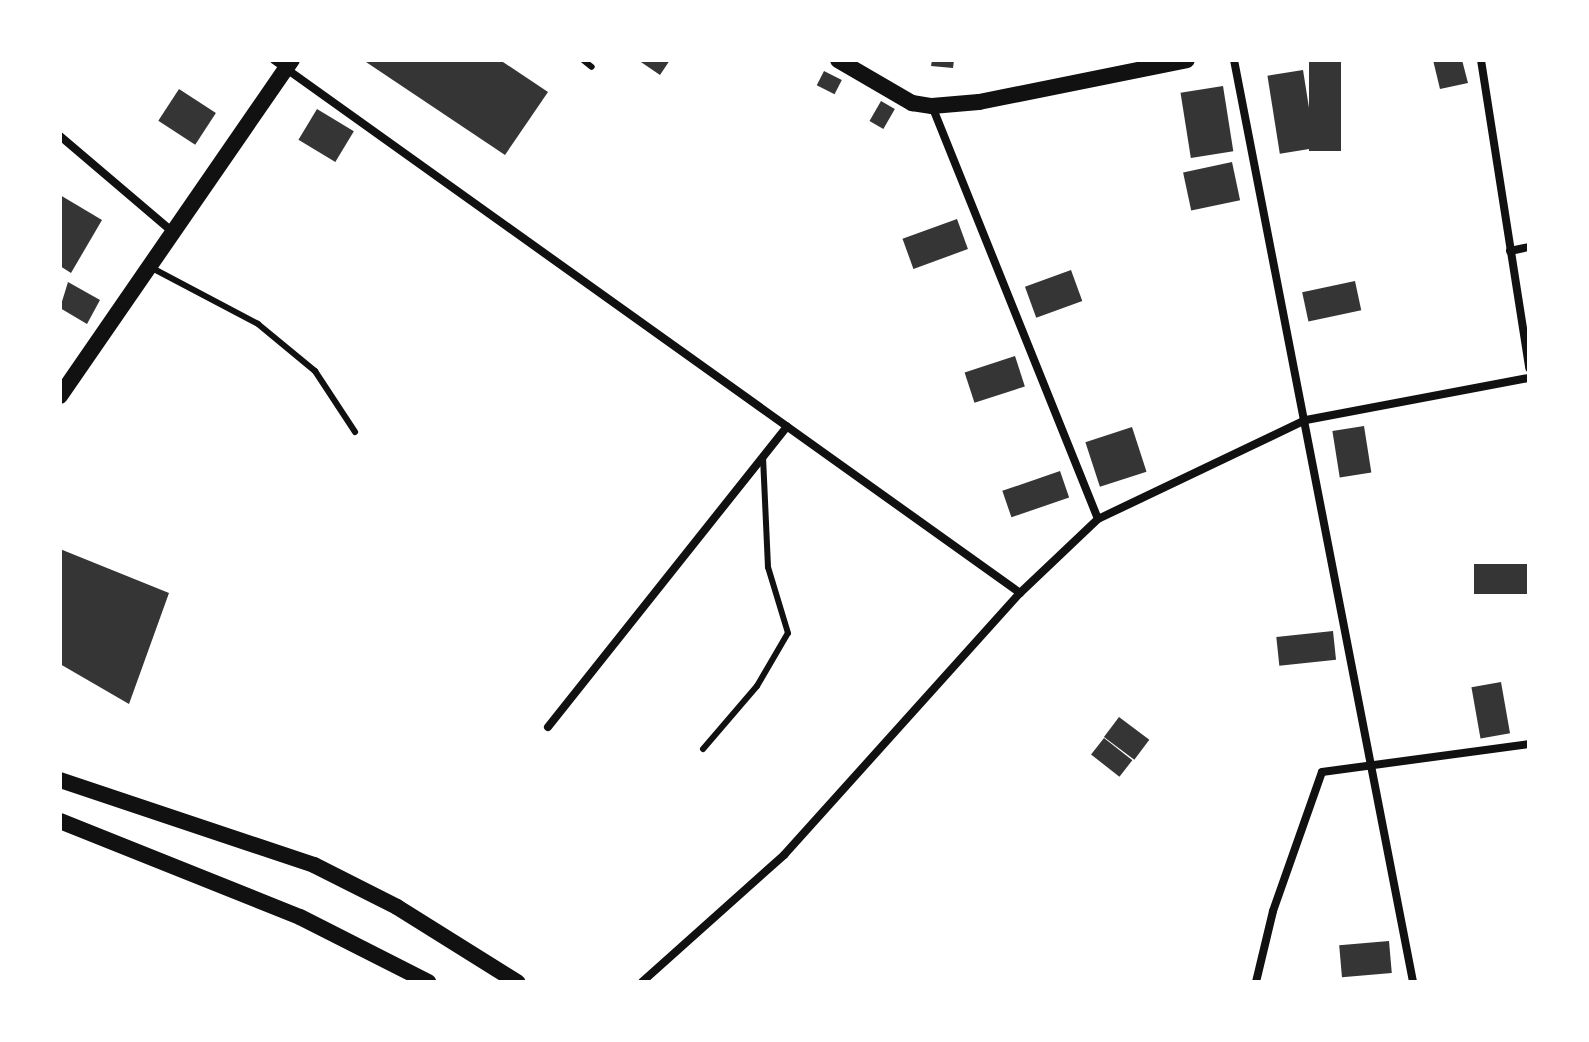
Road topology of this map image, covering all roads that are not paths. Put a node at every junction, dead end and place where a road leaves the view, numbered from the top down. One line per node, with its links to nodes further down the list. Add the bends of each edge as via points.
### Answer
1 (583, 60): 7 (lane)
2 (838, 60): 8 (main road, via 912,103)
3 (1187, 60): 8 (main road, via 979,102)
4 (1234, 60): 17 (street)
5 (1481, 60): 12 (street)
6 (284, 63): 10 (main road); 18 (street)
7 (592, 67)
8 (932, 106): 21 (street)
9 (60, 136): 10 (street)
10 (176, 235): 13 (main road)
11 (1529, 247): 12 (street)
12 (1510, 251): 14 (street)
13 (152, 268): 16 (main road); 19 (lane, via 258,324 315,371)
14 (1529, 368)
15 (1529, 378): 17 (street)
16 (60, 396)
17 (1306, 420): 21 (street); 26 (street)
18 (787, 426): 20 (street); 22 (street)
19 (355, 432)
20 (763, 456): 23 (street); 25 (lane, via 768,567 788,633 757,686)
21 (1098, 519): 22 (street)
22 (1020, 593): 33 (street, via 784,855)
23 (548, 727)
24 (1529, 744): 26 (street)
25 (703, 749)
26 (1374, 763): 34 (street, via 1322,772 1273,911); 35 (street)
27 (60, 774): 29 (main road)
28 (60, 780): 29 (main road)
29 (97, 794): 32 (main road, via 314,865 397,907)
30 (60, 821): 31 (main road, via 300,917)
31 (428, 982)
32 (517, 982)
33 (642, 982)
34 (1256, 982)
35 (1413, 982)

